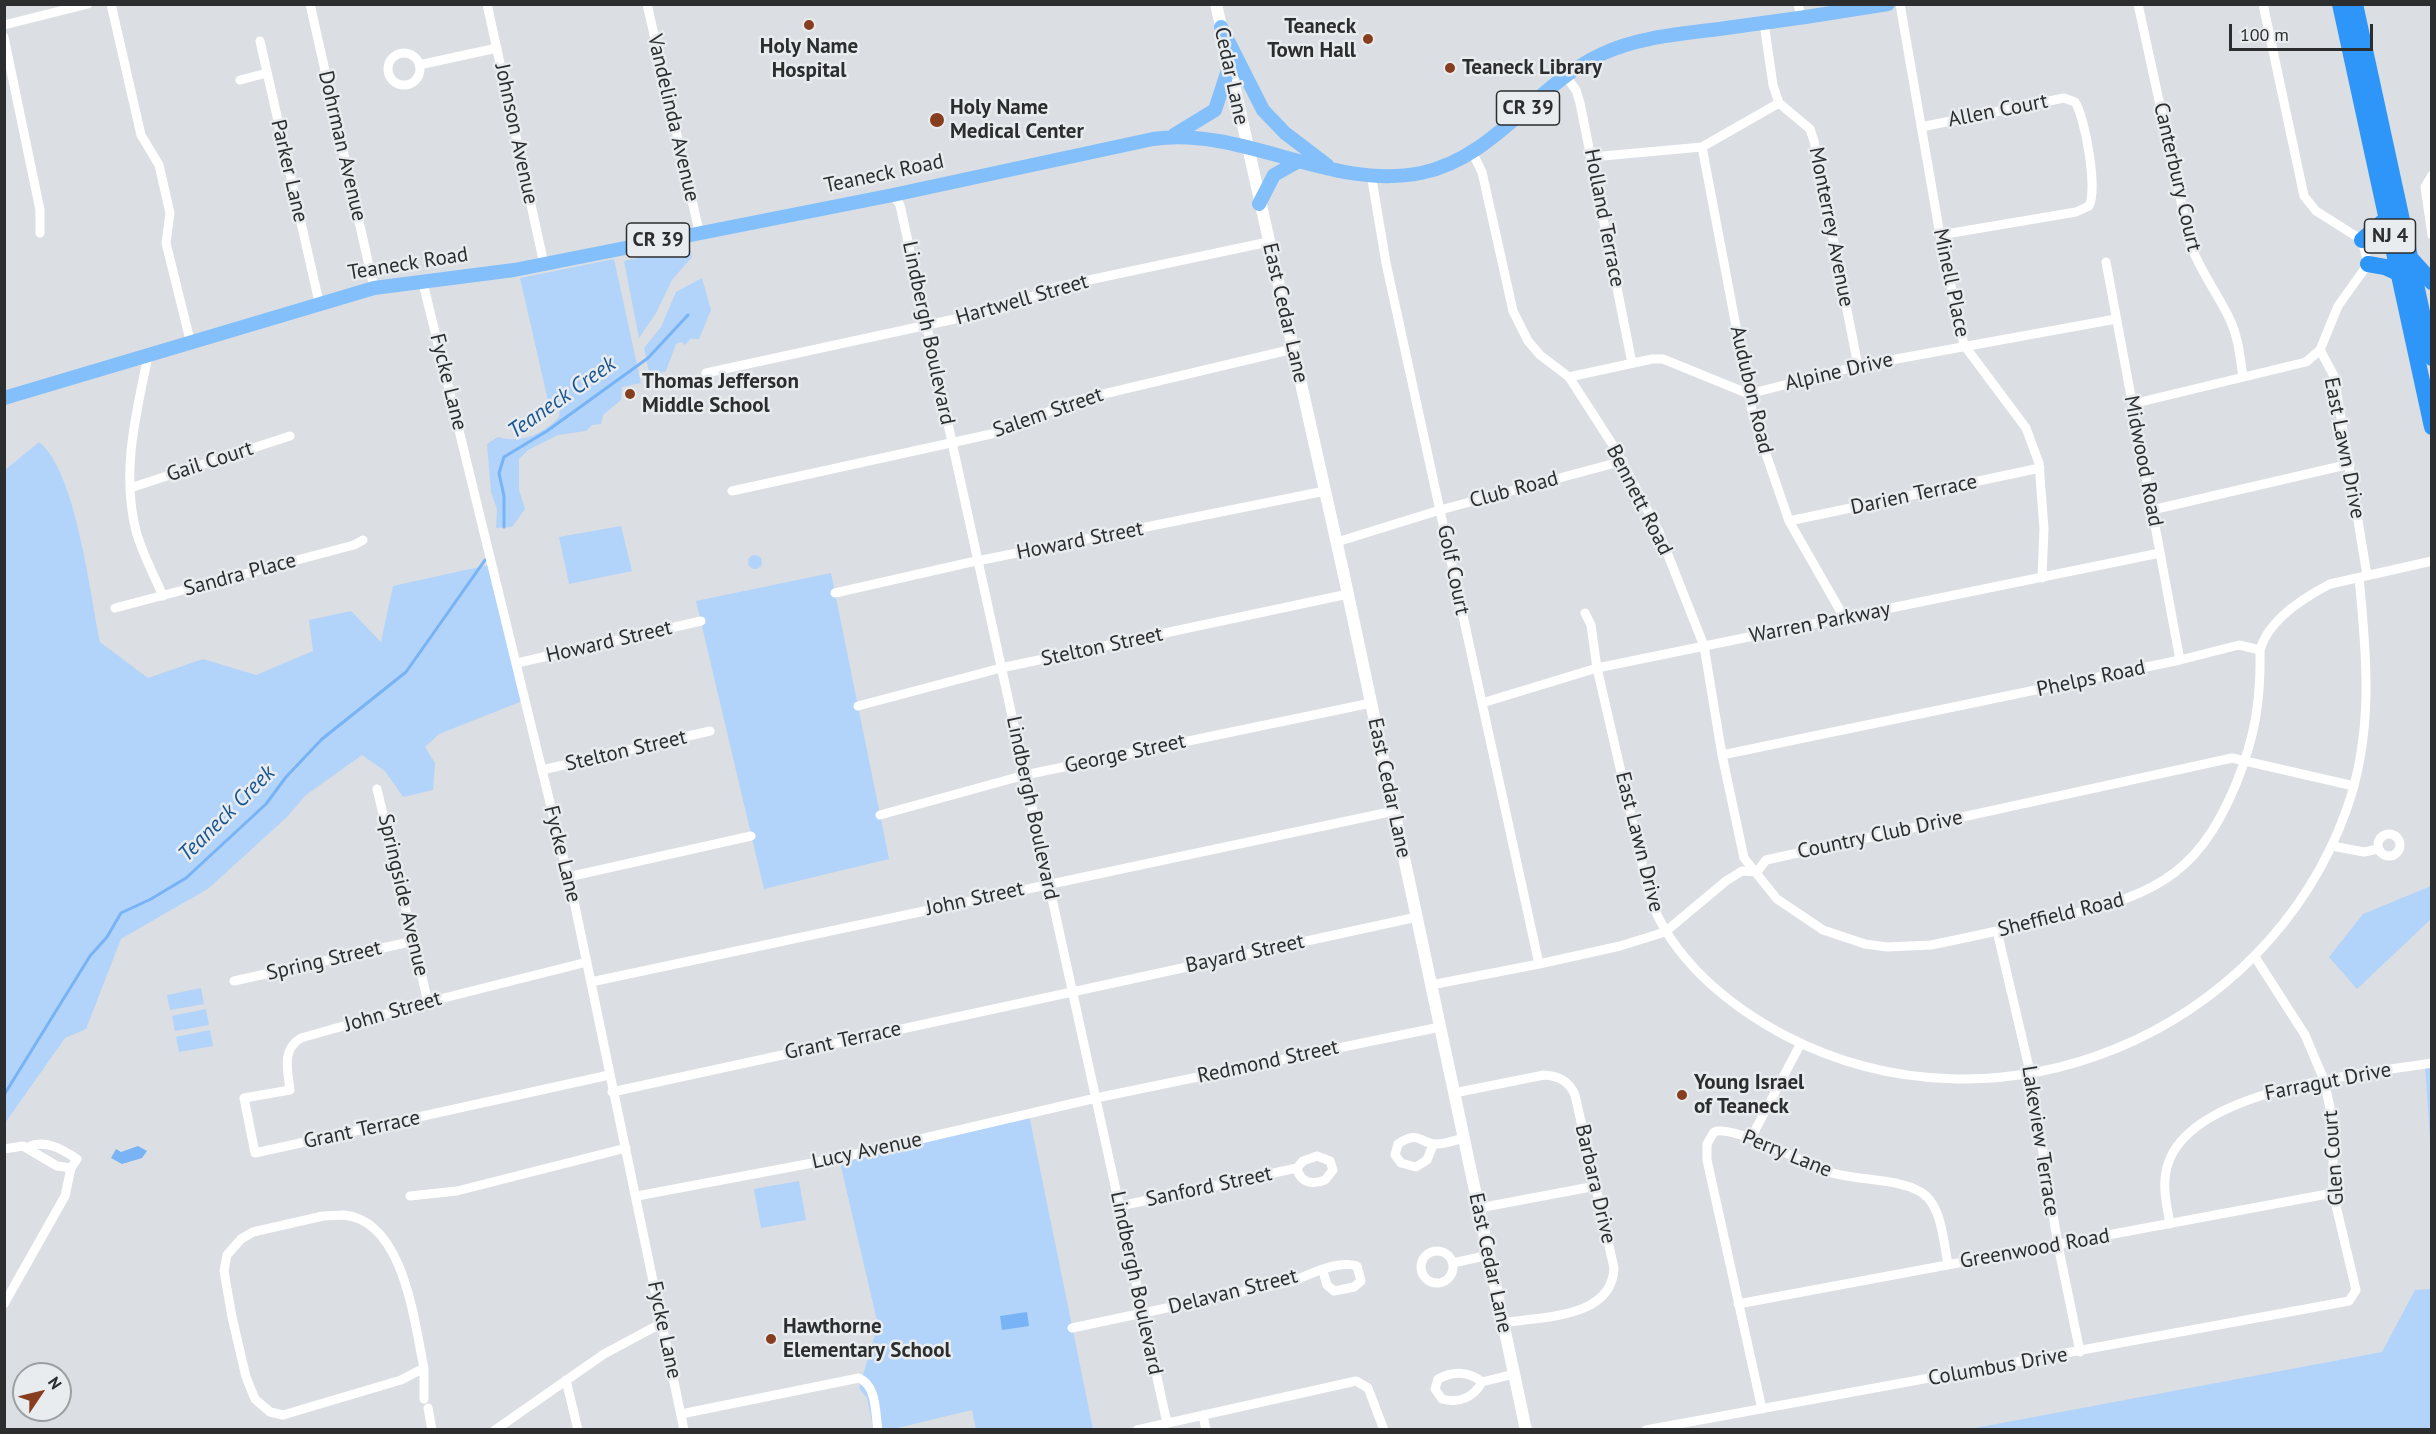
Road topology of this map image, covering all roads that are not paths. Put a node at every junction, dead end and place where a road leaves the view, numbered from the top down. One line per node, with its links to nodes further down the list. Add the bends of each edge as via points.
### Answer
1 (88, 4): 16 (street)
2 (111, 4): 58 (street, via 141,135 159,165 170,213 166,243)
3 (310, 4): 54 (street, Dohrman Avenue)
4 (487, 4): 21 (street, Johnson Avenue)
5 (647, 4): 41 (street, Vandelinda Avenue)
6 (1216, 4): 17 (street, Cedar Lane)
7 (1888, 4): 14 (main road, Teaneck Road / CR 39)
8 (1900, 4): 28 (street, Minell Place)
9 (2138, 4): 68 (street, Canterbury Court, via 2190,243 2232,324)
10 (2263, 4): 45 (street, via 2304,196 2316,211)
11 (2328, 4): 20 (highway)
12 (2340, 4): 20 (highway, NJ 4)
13 (2355, 4): 47 (highway, NJ 4)
14 (1800, 11): 15 (main road, Teaneck Road / CR 39)
15 (1764, 23): 25 (main road, Teaneck Road / CR 39, via 1626,45 1598,56); 27 (street)
16 (4, 25)
17 (1221, 27): 23 (street, Cedar Lane); 35 (main road, via 1252,93 1268,116)
18 (4, 37): 42 (street, via 40,210)
19 (260, 40): 24 (street, Parker Lane)
20 (2349, 46): 40 (highway, NJ 4)
21 (497, 48): 22 (street); 49 (street, Johnson Avenue)
22 (419, 65)
23 (1229, 67): 29 (main road, via 1215,110); 30 (street, Cedar Lane)
24 (267, 73): 26 (street); 55 (street, Parker Lane)
25 (1566, 78): 32 (main road, Teaneck Road / CR 39); 33 (street, Holland Terrace, via 1578,94)
26 (240, 80)
27 (1779, 103): 31 (street); 65 (street, Monterrey Avenue, via 1810,129 1814,141)
28 (1921, 127): 43 (street, Minell Place); 43 (street, Allen Court, via 2064,98 2075,102 2082,117 2094,193 2089,206 2076,212)
29 (1170, 137): 30 (main road, Teaneck Road / CR 39, via 1200,137); 38 (main road, Teaneck Road / CR 39)
30 (1246, 147): 34 (main road, Teaneck Road / CR 39); 39 (street, East Cedar Lane)
31 (1702, 147): 33 (street); 69 (street, Audubon Road)
32 (1472, 152): 36 (main road, Teaneck Road / CR 39, via 1422,173); 67 (street, Bennett Road, via 1482,172 1513,311 1528,341)
33 (1592, 157): 64 (street, Holland Terrace)
34 (1299, 161): 35 (main road, Teaneck Road / CR 39); 39 (main road, via 1274,175)
35 (1331, 168): 36 (main road, Teaneck Road / CR 39)
36 (1371, 174): 81 (street, Golf Court, via 1384,255)
37 (2432, 175): 44 (street, via 2425,187)
38 (893, 195): 41 (main road, Teaneck Road / CR 39); 57 (street, Lindbergh Boulevard, via 900,205)
39 (1259, 204): 46 (street, East Cedar Lane)
40 (2386, 219): 45 (highway); 51 (highway, NJ 4)
41 (699, 231): 49 (main road, Teaneck Road / CR 39)
42 (40, 233)
43 (1940, 235): 59 (street, Minell Place)
44 (2432, 235)
45 (2362, 240): 50 (street)
46 (1268, 242): 57 (street, Hartwell Street, via 1056,287 1001,309); 60 (street, East Cedar Lane)
47 (2410, 257): 52 (highway); 63 (highway, NJ 4)
48 (2106, 262): 56 (street, Midwood Road)
49 (544, 264): 53 (main road, Teaneck Road / CR 39)
50 (2368, 264): 51 (highway); 61 (street, East Lawn Drive, via 2338,306)
51 (2398, 273): 72 (highway, NJ 4)
52 (2432, 282)
53 (423, 283): 54 (main road, Teaneck Road / CR 39); 101 (street, Fycke Lane)
54 (374, 288): 55 (main road, Teaneck Road / CR 39)
55 (319, 302): 58 (main road, Teaneck Road / CR 39)
56 (2116, 319): 59 (street, Alpine Drive); 71 (street, Midwood Road)
57 (926, 326): 66 (street, Hartwell Street); 74 (street, Lindbergh Boulevard)
58 (191, 344): 62 (main road, Teaneck Road / CR 39)
59 (1964, 345): 65 (street, Alpine Drive); 77 (street, Minell Place, via 2026,428)
60 (1293, 349): 74 (street, Salem Street, via 1070,402 1005,431); 80 (street, East Cedar Lane)
61 (2320, 350): 68 (street, via 2306,362); 76 (street, East Lawn Drive, via 2334,376)
62 (148, 356): 70 (main road, Teaneck Road / CR 39); 78 (street, via 130,443)
63 (2431, 357)
64 (1632, 363): 67 (street); 69 (street, via 1652,359 1673,361)
65 (1858, 366): 69 (street, Alpine Drive)
66 (706, 373)
67 (1569, 377): 75 (street, Bennett Road)
68 (2243, 377): 71 (street)
69 (1749, 394): 83 (street, Audubon Road)
70 (4, 398)
71 (2132, 404): 82 (street, Midwood Road)
72 (2432, 427)
73 (290, 436): 78 (street, Gail Court)
74 (951, 442): 79 (street, Salem Street); 87 (street, Lindbergh Boulevard)
75 (1623, 461): 81 (street, Club Road); 98 (street, Bennett Road, via 1659,532)
76 (2350, 464): 82 (street); 89 (street, East Lawn Drive)
77 (2040, 468): 83 (street, Darien Terrace); 90 (street, Minell Place)
78 (130, 488): 93 (street, via 137,533)
79 (732, 491)
80 (1325, 491): 85 (street, East Cedar Lane); 87 (street, Howard Street)
81 (1440, 510): 85 (street, Club Road); 105 (street, Golf Court)
82 (2152, 510): 86 (street, Midwood Road)
83 (1789, 521): 96 (street, Audubon Road)
84 (363, 540): 93 (street, Sandra Place)
85 (1337, 542): 92 (street, East Cedar Lane)
86 (2160, 553): 90 (street, Warren Parkway); 100 (street, Midwood Road)
87 (978, 561): 91 (street, Howard Street); 102 (street, Lindbergh Boulevard)
88 (2432, 561): 89 (street)
89 (2363, 576): 99 (street, via 2330,584 2301,600 2269,631); 112 (street, East Lawn Drive, via 2368,688)
90 (2042, 578): 96 (street, Warren Parkway)
91 (835, 593)
92 (1348, 594): 102 (street, Stelton Street); 104 (street, East Cedar Lane)
93 (163, 596): 94 (street, Sandra Place)
94 (115, 608)
95 (1585, 613): 103 (street, East Lawn Drive, via 1591,625)
96 (1845, 619): 98 (street, Warren Parkway)
97 (701, 621): 101 (street, Howard Street)
98 (1704, 646): 103 (street, Warren Parkway); 108 (street, Bennett Road)
99 (2260, 651): 100 (street, Phelps Road, via 2239,645); 109 (street, Sheffield Road, via 2259,707)
100 (2180, 660): 108 (street, Phelps Road)
101 (517, 663): 110 (street, Fycke Lane)
102 (1001, 668): 106 (street, Stelton Street); 111 (street, Lindbergh Boulevard)
103 (1597, 668): 105 (street, Warren Parkway); 124 (street, East Lawn Drive, via 1650,898)
104 (1371, 703): 111 (street, George Street); 114 (street, East Cedar Lane)
105 (1482, 703): 128 (street, Golf Court)
106 (858, 706)
107 (710, 731): 110 (street, Stelton Street)
108 (1722, 755): 119 (street, Bennett Road, via 1739,843 1744,858)
109 (2245, 760): 112 (street, Country Club Drive); 119 (street, Country Club Drive, via 2232,759 1783,856 1766,860); 123 (street, Sheffield Road, via 2213,831 2170,877 2111,905)
110 (542, 770): 120 (street, Fycke Lane)
111 (1025, 775): 115 (street, George Street); 121 (street, Lindbergh Boulevard)
112 (2354, 786): 117 (street, East Lawn Drive)
113 (378, 789): 125 (street, Springside Avenue)
114 (1394, 811): 121 (street, John Street); 122 (street, East Cedar Lane)
115 (880, 815)
116 (751, 836): 120 (street)
117 (2332, 846): 118 (street, via 2364,852); 126 (street, East Lawn Drive, via 2304,897)
118 (2378, 849)
119 (1757, 872): 123 (street, Sheffield Road, via 1777,899 1803,919 1865,944 1931,945); 124 (street, Country Club Drive, via 1742,871 1726,880)
120 (568, 877): 127 (street, Fycke Lane)
121 (1049, 883): 130 (street, John Street); 132 (street, Lindbergh Boulevard)
122 (1417, 917): 131 (street, East Cedar Lane); 132 (street, Bayard Street)
123 (1997, 931): 137 (street, Lakeview Terrace)
124 (1665, 932): 128 (street, Country Club Drive); 135 (street, East Lawn Drive, via 1726,996 1773,1029)
125 (414, 941): 129 (street, Spring Street); 133 (street, Springside Avenue)
126 (2255, 957): 137 (street, East Lawn Drive, via 2193,1009 2139,1039 2087,1059); 139 (street, Glen Court, via 2305,1035)
127 (587, 962): 130 (street, Fycke Lane); 133 (street, John Street)
128 (1539, 964): 131 (street, Country Club Drive)
129 (234, 981)
130 (591, 982): 138 (street, Fycke Lane)
131 (1431, 985): 134 (street, East Cedar Lane)
132 (1073, 991): 140 (street, Grant Terrace); 142 (street, Lindbergh Boulevard)
133 (428, 1002): 149 (street, John Street, via 294,1042 287,1055 290,1090 244,1098)
134 (1440, 1027): 141 (street, East Cedar Lane); 142 (street, Redmond Street)
135 (1801, 1043): 137 (street, East Lawn Drive, via 1861,1065 1924,1077); 144 (street)
136 (2432, 1063): 139 (street, Farragut Drive)
137 (2030, 1072): 159 (street, Lakeview Terrace)
138 (609, 1075): 140 (street, Fycke Lane); 149 (street, Grant Terrace)
139 (2324, 1080): 153 (street, Glen Court, via 2333,1122); 158 (street, Farragut Drive, via 2257,1096 2185,1136 2166,1172)
140 (612, 1092): 148 (street, Fycke Lane)
141 (1454, 1093): 143 (street, East Cedar Lane); 152 (street, Barbara Drive, via 1544,1075 1560,1078 1575,1095)
142 (1096, 1098): 155 (street, Lucy Avenue, via 839,1158); 156 (street, Lindbergh Boulevard)
143 (1464, 1138): 145 (street); 157 (street, East Cedar Lane)
144 (1751, 1138): 162 (street, Perry Lane, via 1831,1173 1924,1193 1935,1208); 166 (street, Perry Lane, via 1717,1130 1707,1144 1707,1160)
145 (1433, 1145)
146 (28, 1148): 147 (street); 150 (street, via 57,1166); 150 (street, via 37,1143 50,1145 77,1159)
147 (4, 1149)
148 (626, 1149): 154 (street, via 457,1191); 155 (street, Fycke Lane)
149 (255, 1153)
150 (71, 1168): 165 (street, via 65,1196)
151 (1297, 1168): 156 (street, Sanford Street)
152 (1596, 1186): 157 (street); 169 (street, Barbara Drive, via 1614,1268 1606,1295 1583,1309)
153 (2333, 1193): 158 (street, Greenwood Road); 164 (street, Glen Court, via 2356,1290)
154 (410, 1196)
155 (637, 1196): 168 (street, Fycke Lane)
156 (1120, 1206): 167 (street, Lindbergh Boulevard)
157 (1479, 1208): 160 (street, East Cedar Lane)
158 (2170, 1224): 159 (street, Greenwood Road)
159 (2058, 1245): 162 (street, Greenwood Road); 171 (street, Lakeview Terrace)
160 (1489, 1255): 161 (street); 169 (street, East Cedar Lane)
161 (1453, 1263)
162 (1948, 1265): 166 (street, Greenwood Road)
163 (1323, 1271): 167 (street, Delavan Street, via 1306,1273 1294,1281)
164 (2349, 1301): 171 (street, Columbus Drive)
165 (4, 1304)
166 (1738, 1304): 176 (street, Perry Lane)
167 (1143, 1313): 170 (street, Delavan Street); 179 (street, Lindbergh Boulevard)
168 (662, 1323): 174 (street); 177 (street, Fycke Lane)
169 (1503, 1323): 173 (street, East Cedar Lane)
170 (1072, 1328)
171 (2080, 1352): 176 (street, Columbus Drive)
172 (424, 1368): 172 (street, via 401,1380 304,1410 270,1412 255,1399 246,1377 226,1284 227,1256 253,1232 323,1216 345,1215 364,1221 386,1244 402,1271); 180 (street)
173 (1514, 1374): 175 (street); 188 (street, East Cedar Lane)
174 (566, 1380): 181 (street); 182 (street)
175 (1482, 1382): 175 (street, via 1469,1374 1454,1374 1438,1379 1436,1389 1442,1399 1455,1400 1473,1395)
176 (1762, 1409): 189 (street, Columbus Drive)
177 (681, 1414): 183 (street, Fycke Lane); 184 (street, via 859,1378 871,1388)
178 (1203, 1415): 179 (street); 186 (street); 187 (street, via 1356,1381 1368,1388)
179 (1167, 1423): 185 (street)
180 (432, 1430)
181 (495, 1430)
182 (578, 1430)
183 (684, 1430)
184 (878, 1430)
185 (1137, 1430)
186 (1206, 1430)
187 (1384, 1430)
188 (1526, 1430)
189 (1646, 1430)

